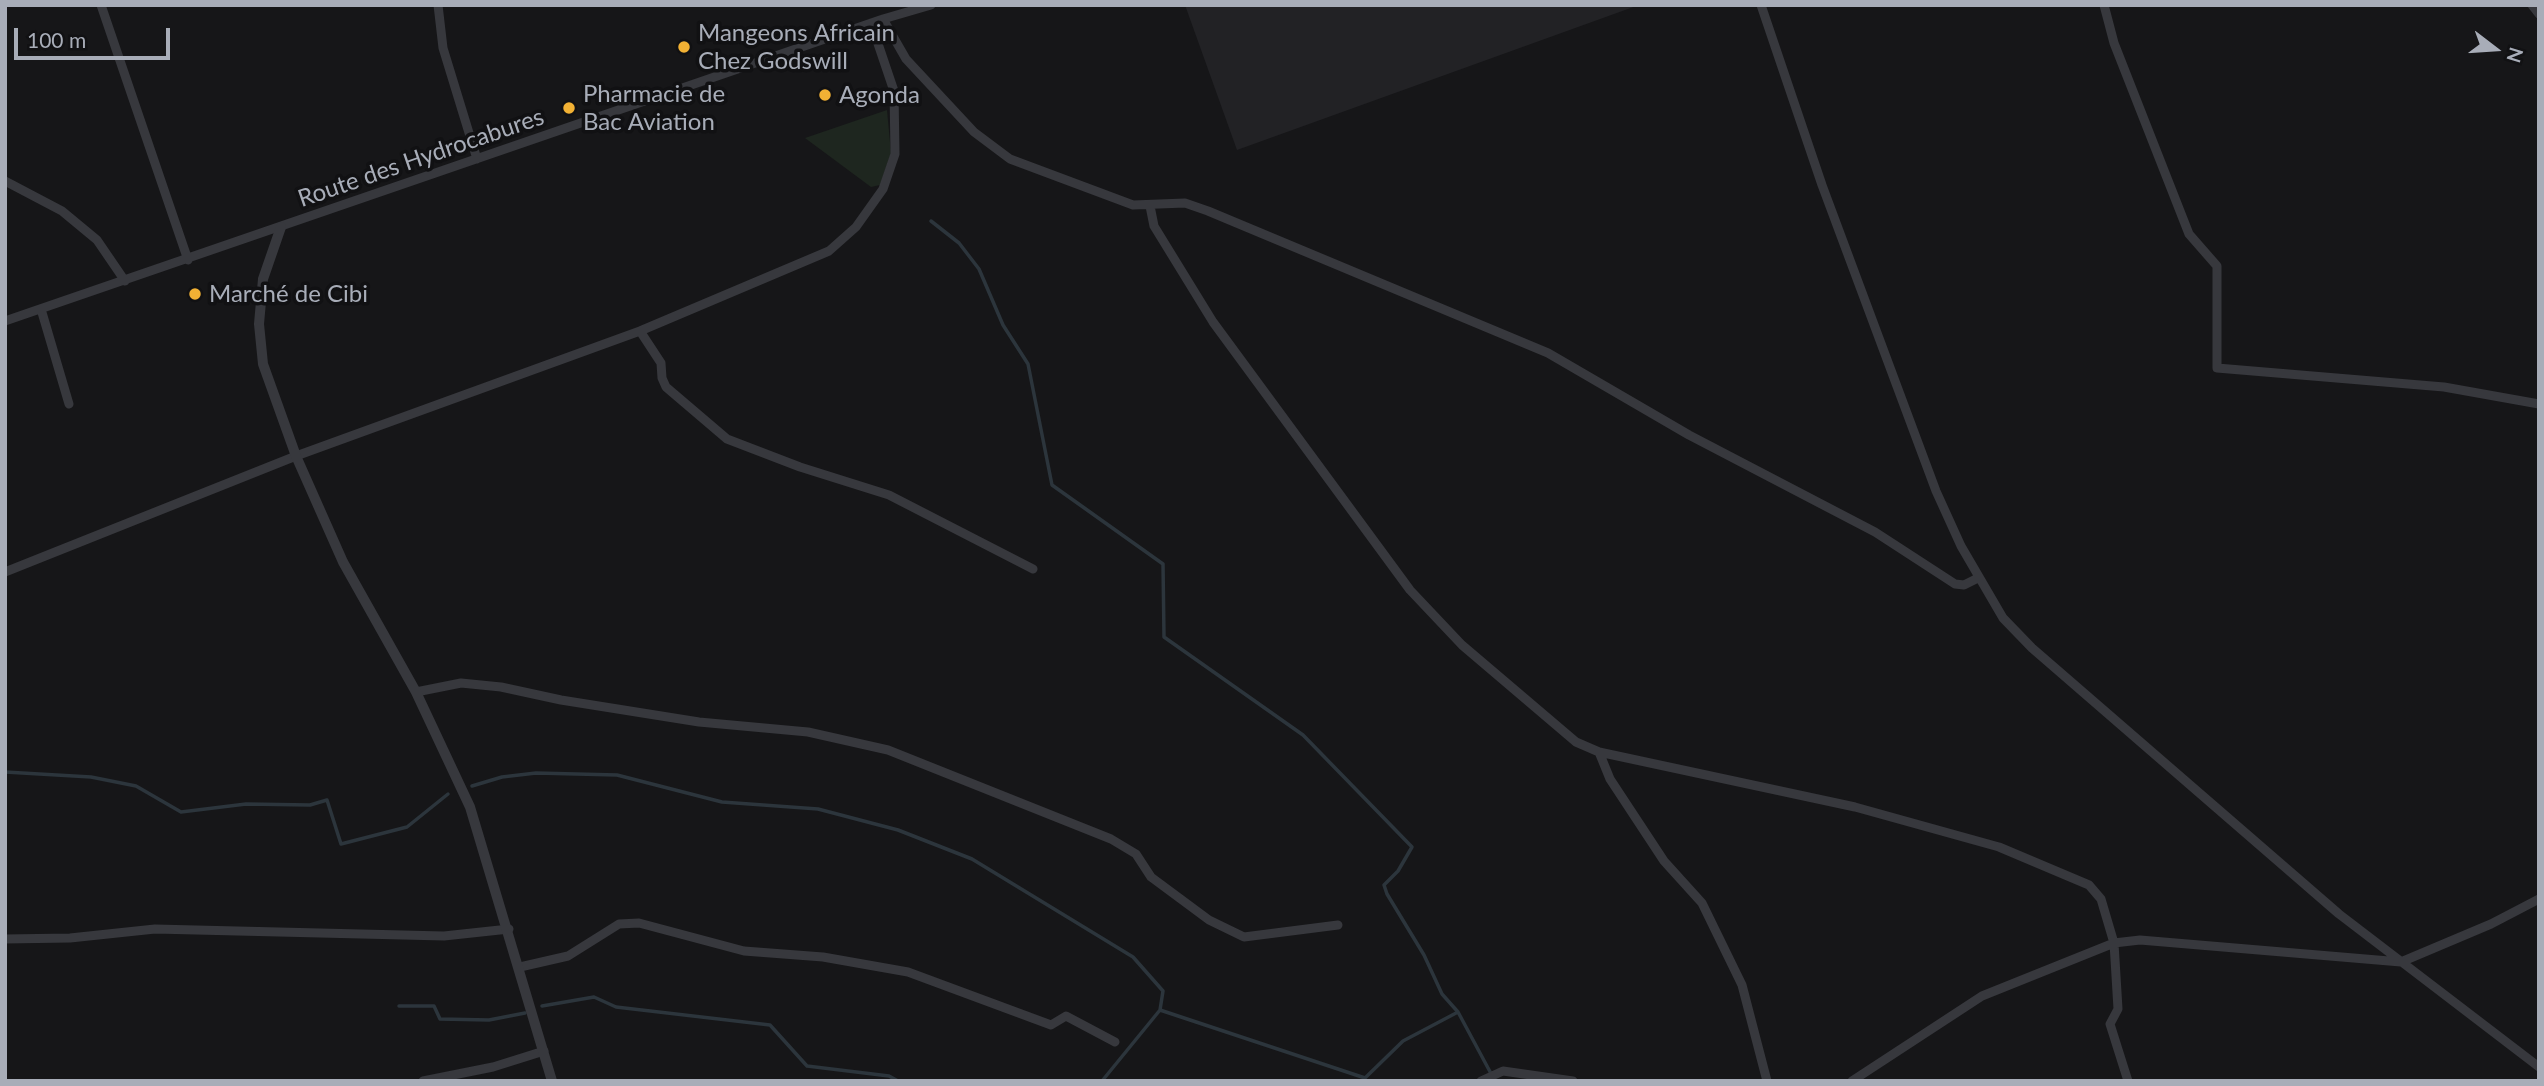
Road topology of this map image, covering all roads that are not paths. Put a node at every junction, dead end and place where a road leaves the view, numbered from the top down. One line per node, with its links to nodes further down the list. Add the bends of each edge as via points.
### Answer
1 (101, 5): 14 (street)
2 (438, 5): 10 (street, via 443,48)
3 (930, 5): 8 (street, Route des Hydrocabures)
4 (1761, 5): 24 (street, via 1822,185 1936,491)
5 (2104, 5): 20 (street, via 2113,43 2189,234 2217,267 2217,368 2444,387)
6 (2532, 5): 7 (street)
7 (2539, 14)
8 (883, 19): 9 (street, Route des Hydrocabures); 12 (street, via 906,59 990,145 1010,159 1133,205)
9 (871, 23): 10 (street, Route des Hydrocabures); 18 (street, via 894,91 895,154 883,189 856,227 829,251)
10 (477, 159): 13 (street, Route des Hydrocabures)
11 (5, 181): 15 (street, via 62,211 97,240)
12 (1150, 206): 24 (street, via 1185,203 1208,211 1548,354 1689,435 1875,532 1955,584); 26 (street, via 1154,226 1213,323 1410,590 1462,645 1519,695 1576,742)
13 (281, 227): 14 (street, Route des Hydrocabures); 21 (street, via 263,279 259,324 263,364)
14 (188, 260): 15 (street, Route des Hydrocabures)
15 (125, 281): 16 (street, Route des Hydrocabures)
16 (41, 309): 17 (street, Route des Hydrocabures); 19 (street)
17 (5, 321)
18 (640, 331): 21 (street); 22 (street, via 662,363 666,387 727,439 889,495)
19 (69, 404)
20 (2539, 404)
21 (296, 456): 23 (street); 25 (street, via 343,562)
22 (1033, 569)
23 (5, 572)
24 (1978, 578): 32 (street, via 2003,618 2032,648 2339,914)
25 (416, 692): 28 (street, via 461,683 501,687 699,722 808,732 888,750 1111,839 1136,854 1151,877 1209,920 1244,937); 29 (street, via 470,807)
26 (1599, 752): 31 (street, via 1855,807 1999,848 2089,885 2101,899); 41 (street, via 1610,779 1664,861 1702,903 1742,985)
27 (2539, 899): 32 (street, via 2491,925)
28 (1338, 925)
29 (509, 929): 30 (street, via 444,936 155,929); 33 (street)
30 (5, 939)
31 (2114, 943): 32 (street, via 2140,940); 42 (street, via 1982,996); 43 (street, via 2118,1009 2110,1024)
32 (2401, 962): 36 (street)
33 (520, 967): 34 (street, via 568,957 619,924 639,923 744,951 823,957 908,972 1051,1025 1066,1016); 35 (street)
34 (1115, 1042)
35 (544, 1051): 37 (street); 38 (street)
36 (2539, 1067)
37 (423, 1081)
38 (552, 1081)
39 (1482, 1081): 40 (street, via 1495,1074 1521,1072)
40 (1573, 1081)
41 (1767, 1081)
42 (1852, 1081)
43 (2128, 1081)

